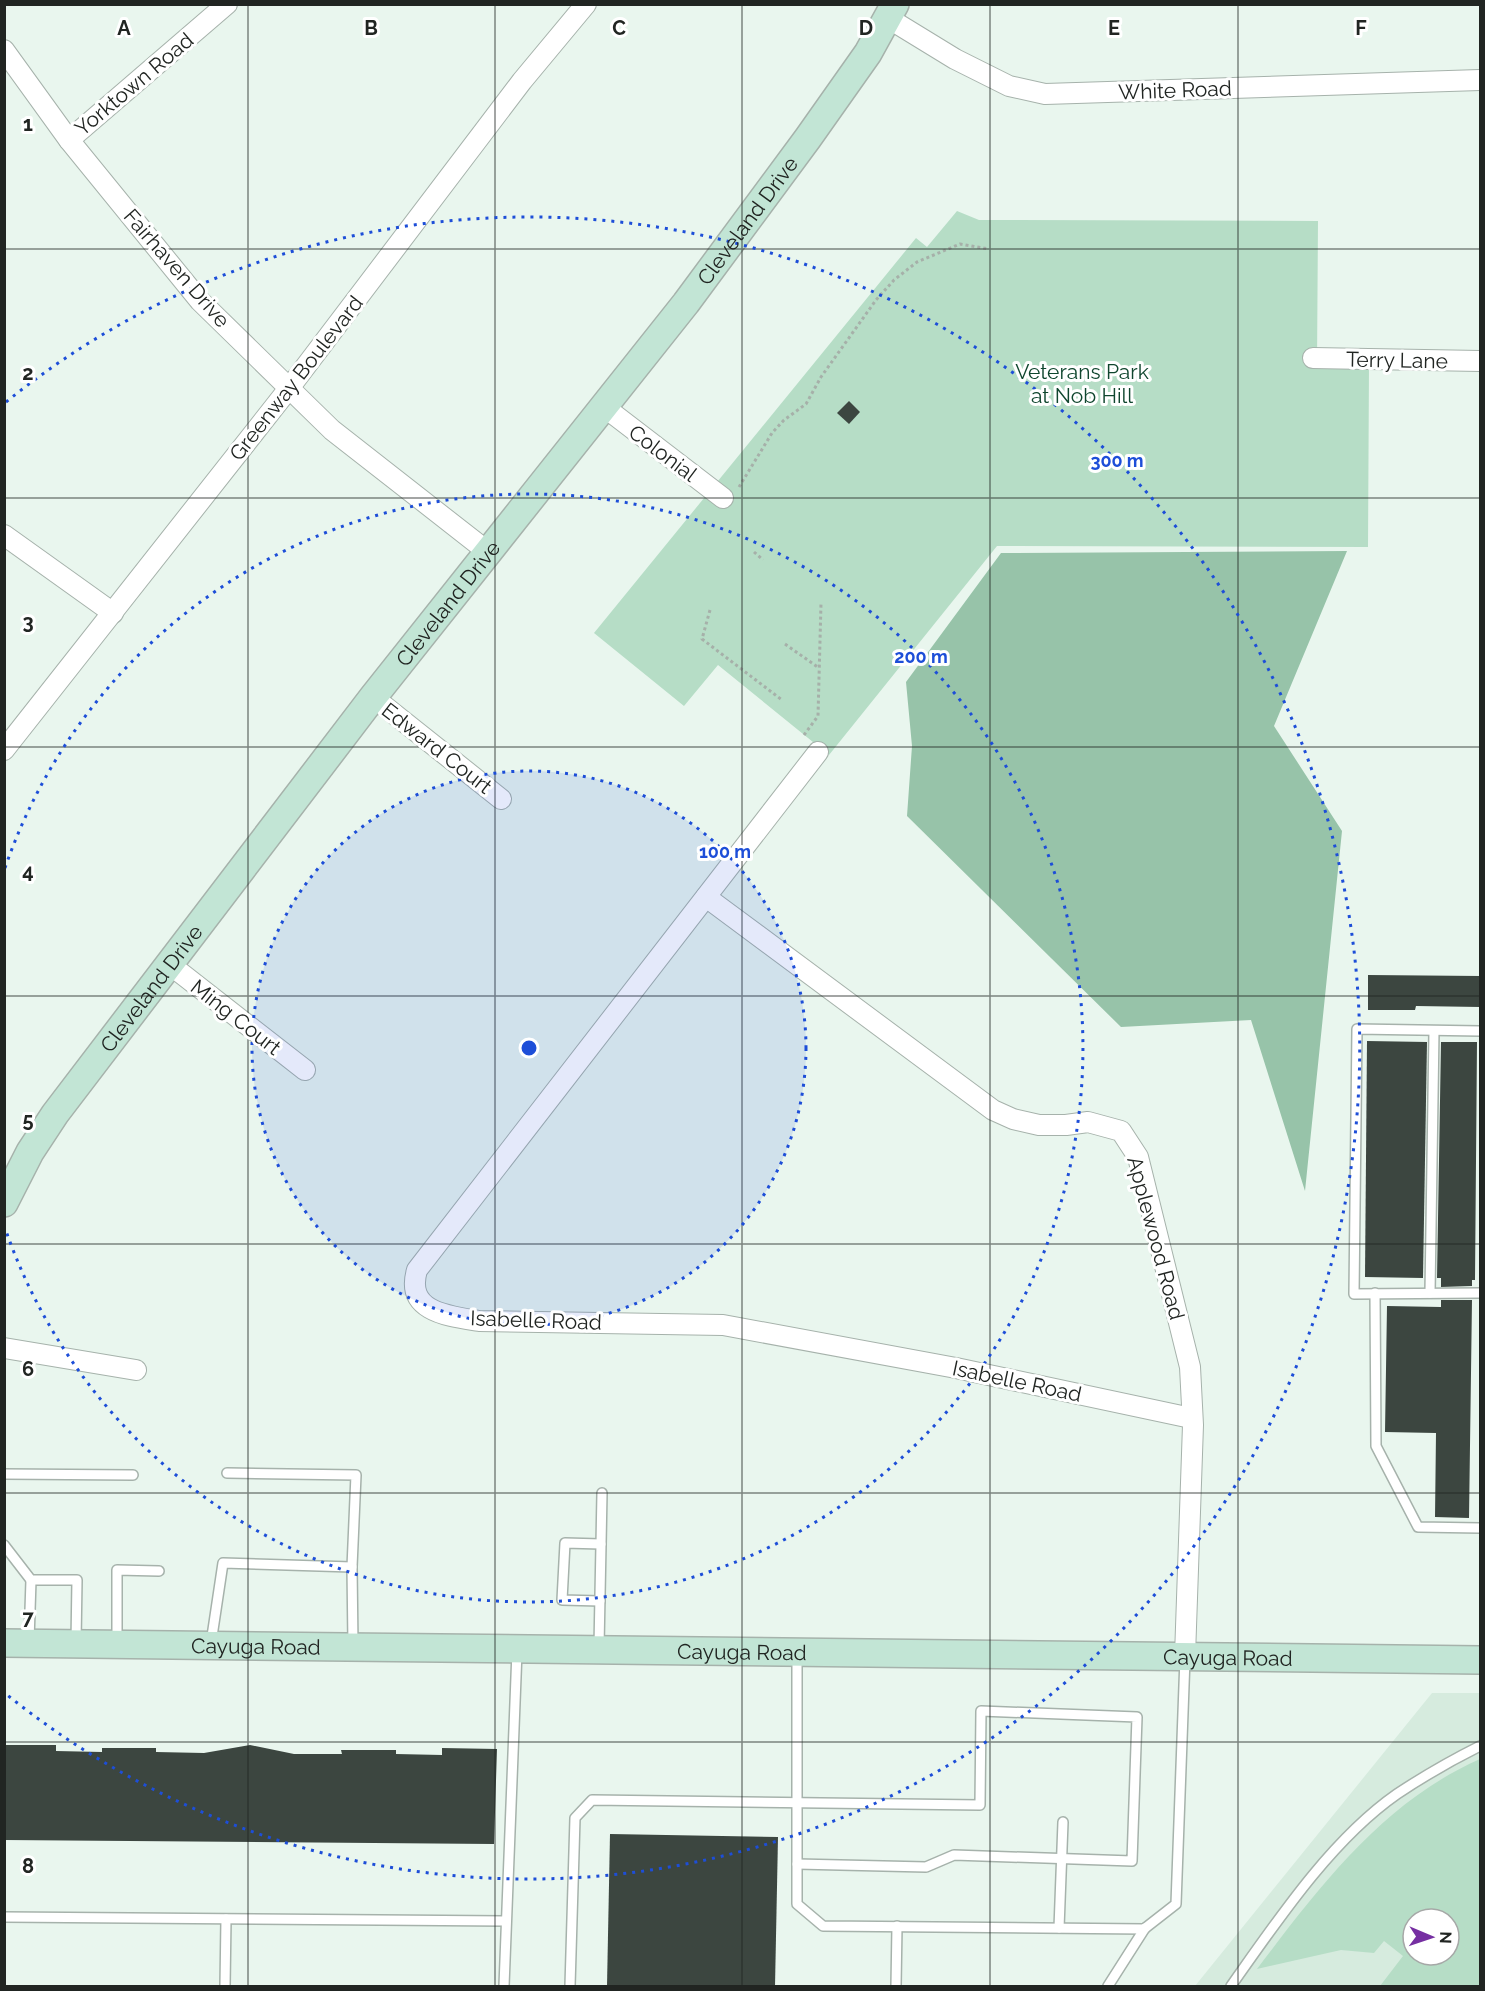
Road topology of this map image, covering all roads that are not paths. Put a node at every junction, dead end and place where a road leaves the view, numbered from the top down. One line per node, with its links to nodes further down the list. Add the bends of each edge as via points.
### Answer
1 (227, 4): 6 (street, Yorktown Road)
2 (586, 4): 9 (street, Greenway Boulevard, via 522,81)
3 (892, 11): 5 (street, White Road, via 955,59 1010,86 1045,94); 10 (street, Cleveland Drive, via 808,138 686,303)
4 (4, 50): 6 (street, Fairhaven Drive)
5 (1480, 80)
6 (69, 140): 9 (street, Fairhaven Drive, via 200,301)
7 (1313, 358): 8 (street, Terry Lane)
8 (1480, 361)
9 (290, 387): 13 (street, Fairhaven Drive, via 332,430); 14 (street, Greenway Boulevard)
10 (603, 406): 11 (street, Colonial); 13 (street, Cleveland Drive)
11 (730, 495)
12 (4, 535): 14 (street)
13 (488, 552): 15 (street, Cleveland Drive)
14 (113, 613): 16 (street, Greenway Boulevard)
15 (373, 697): 18 (street, Edward Court); 20 (street, Cleveland Drive)
16 (4, 750)
17 (819, 752): 19 (street, Isabelle Road)
18 (501, 799)
19 (706, 897): 30 (street, Applewood Road, via 993,1110 1039,1125 1088,1122 1121,1131 1138,1157 1187,1355); 30 (street, Isabelle Road, via 417,1270 415,1293 421,1303 431,1310 479,1321 723,1325 956,1368)
20 (168, 963): 23 (street, Ming Court); 24 (street, Cleveland Drive, via 55,1114)
21 (1434, 1030): 22 (lane); 25 (lane, via 1357,1029 1354,1294); 26 (lane)
22 (1480, 1031)
23 (305, 1070)
24 (4, 1203)
25 (1375, 1293): 26 (lane); 35 (lane, via 1376,1446 1418,1527)
26 (1430, 1293): 27 (lane)
27 (1480, 1293)
28 (4, 1348): 29 (street)
29 (136, 1370)
30 (1191, 1418): 50 (street, Applewood Road)
31 (227, 1473): 38 (lane, via 356,1475)
32 (4, 1474): 33 (lane)
33 (133, 1475)
34 (602, 1493): 36 (lane)
35 (1480, 1528)
36 (601, 1544): 41 (lane); 41 (lane, via 565,1544 562,1600)
37 (4, 1545): 40 (lane)
38 (352, 1567): 45 (lane, via 223,1563); 46 (lane)
39 (159, 1571): 44 (lane, via 117,1570)
40 (31, 1580): 42 (lane); 43 (lane, via 77,1580)
41 (600, 1600): 48 (lane)
42 (17, 1643): 43 (street, Cayuga Road)
43 (75, 1644): 44 (street, Cayuga Road)
44 (117, 1644): 45 (street, Cayuga Road)
45 (210, 1646): 46 (street, Cayuga Road)
46 (353, 1647): 47 (street, Cayuga Road)
47 (518, 1648): 48 (street, Cayuga Road); 59 (lane)
48 (599, 1649): 49 (street, Cayuga Road)
49 (797, 1652): 50 (street, Cayuga Road); 53 (lane)
50 (1185, 1656): 51 (street, Cayuga Road); 62 (lane, via 1176,1904)
51 (1480, 1660)
52 (1480, 1746): 68 (lane, via 1396,1795 1364,1823 1305,1887)
53 (797, 1801): 55 (lane, via 980,1805 981,1711 1137,1717 1132,1861); 56 (lane); 65 (lane, via 592,1800 575,1818)
54 (1063, 1822): 55 (lane)
55 (1061, 1860): 56 (lane, via 954,1856 926,1867); 61 (lane)
56 (797, 1864): 60 (lane, via 797,1904 823,1926)
57 (4, 1917): 58 (lane)
58 (226, 1919): 59 (lane); 63 (lane)
59 (505, 1921): 64 (lane)
60 (897, 1926): 61 (lane); 66 (lane)
61 (1059, 1928): 62 (lane)
62 (1144, 1928): 67 (lane)
63 (225, 1986)
64 (504, 1986)
65 (570, 1986)
66 (896, 1986)
67 (1108, 1986)
68 (1230, 1986)

